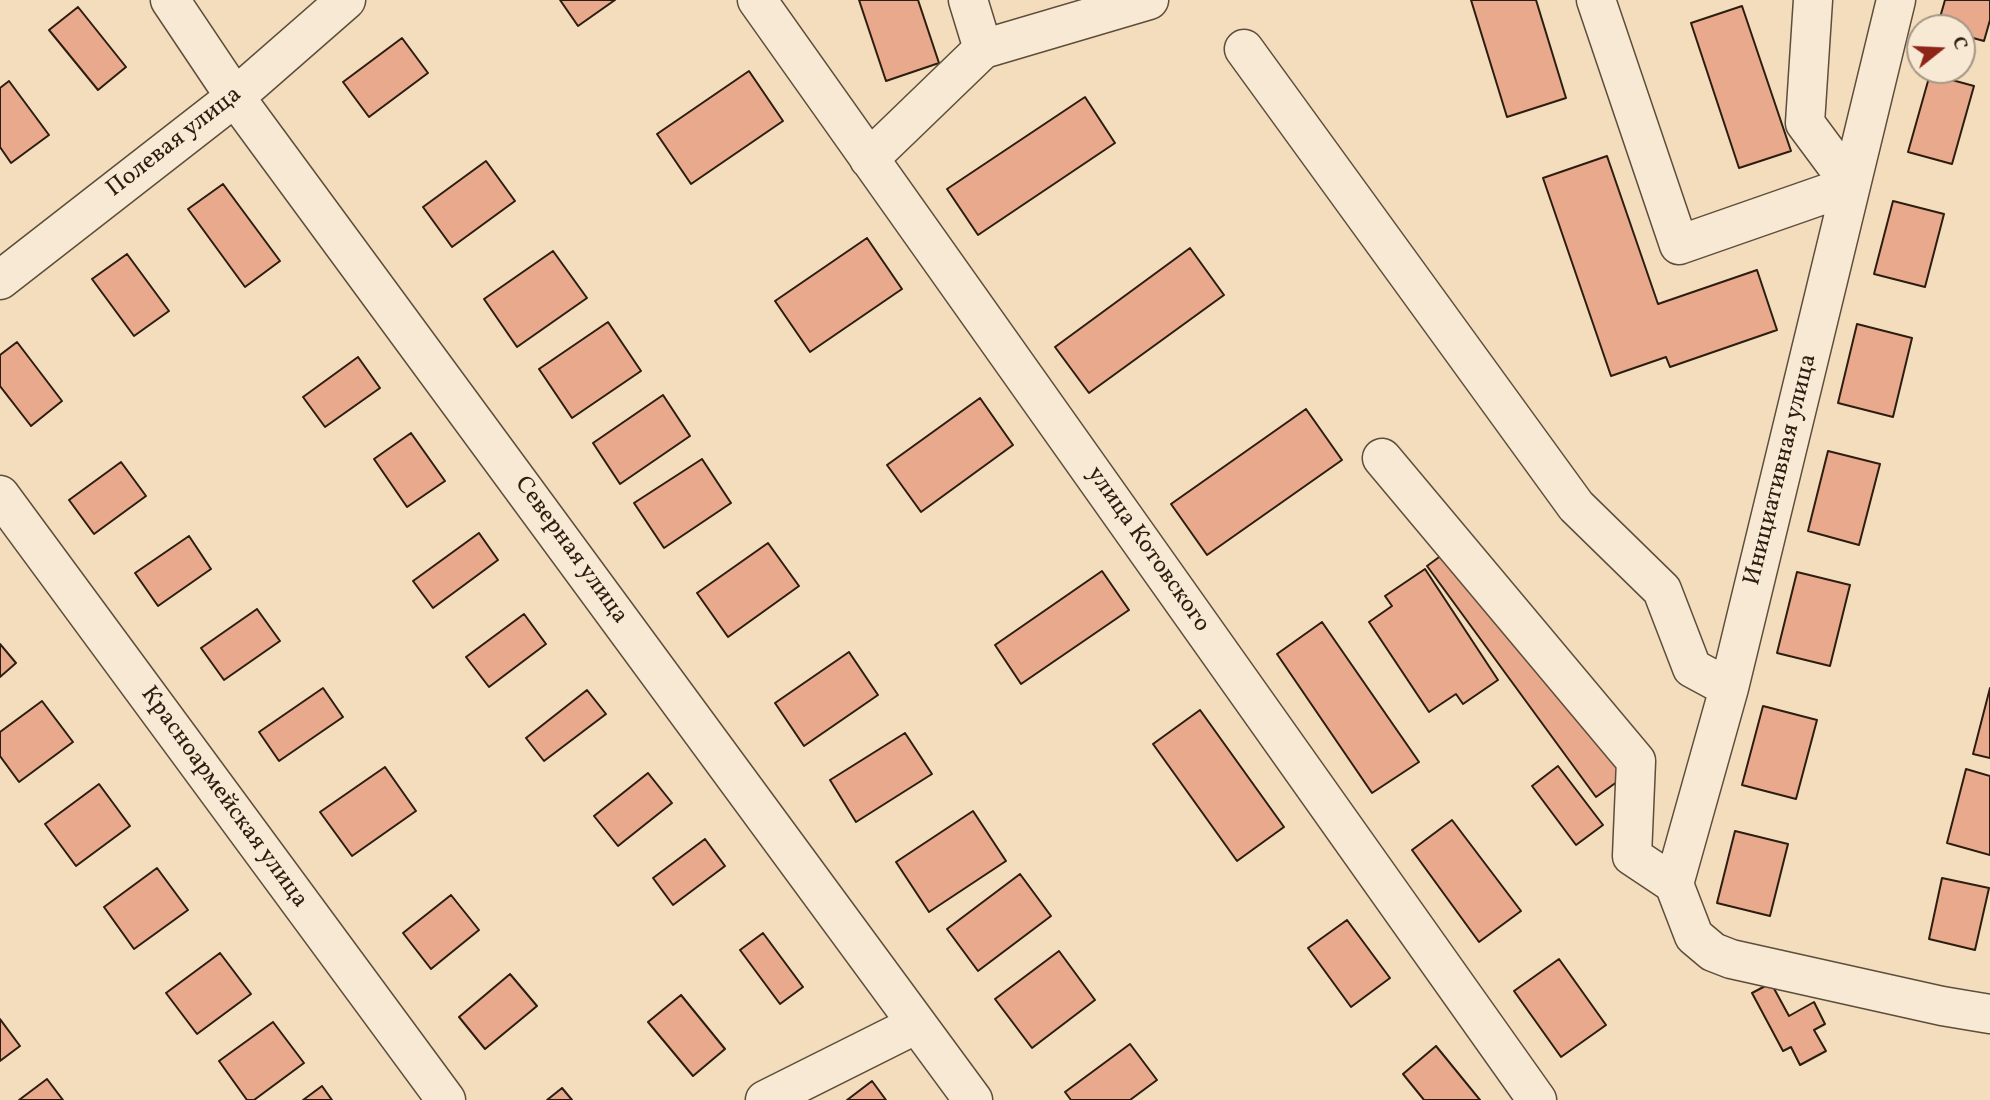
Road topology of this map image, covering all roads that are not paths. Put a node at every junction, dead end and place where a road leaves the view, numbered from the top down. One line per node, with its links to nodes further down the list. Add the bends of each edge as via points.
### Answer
1 (170, 0): 11 (street, Северная улица)
2 (346, 0): 11 (street, Полевая улица)
3 (757, 0): 12 (street, улица Котовского)
4 (968, 0): 9 (street)
5 (1149, 0): 9 (street)
6 (1597, 0): 13 (street, via 1679,245)
7 (1813, 0): 13 (street, via 1805,123)
8 (1896, 0): 13 (street, Инициативная улица)
9 (983, 49): 12 (street)
10 (1244, 49): 17 (street, via 1576,506 1662,590 1692,668)
11 (235, 97): 14 (street, Полевая улица); 20 (street, Северная улица)
12 (869, 159): 24 (street, улица Котовского)
13 (1851, 185): 17 (street, Инициативная улица)
14 (0, 280)
15 (1382, 458): 18 (street, via 1636,761 1632,856)
16 (0, 495): 21 (street, Красноармейская улица)
17 (1729, 688): 18 (street, Инициативная улица)
18 (1674, 884): 19 (street, via 1694,936 1713,952)
19 (1990, 1014)
20 (917, 1024): 22 (street); 23 (street, Северная улица)
21 (446, 1100)
22 (765, 1100)
23 (973, 1100)
24 (1537, 1100)

